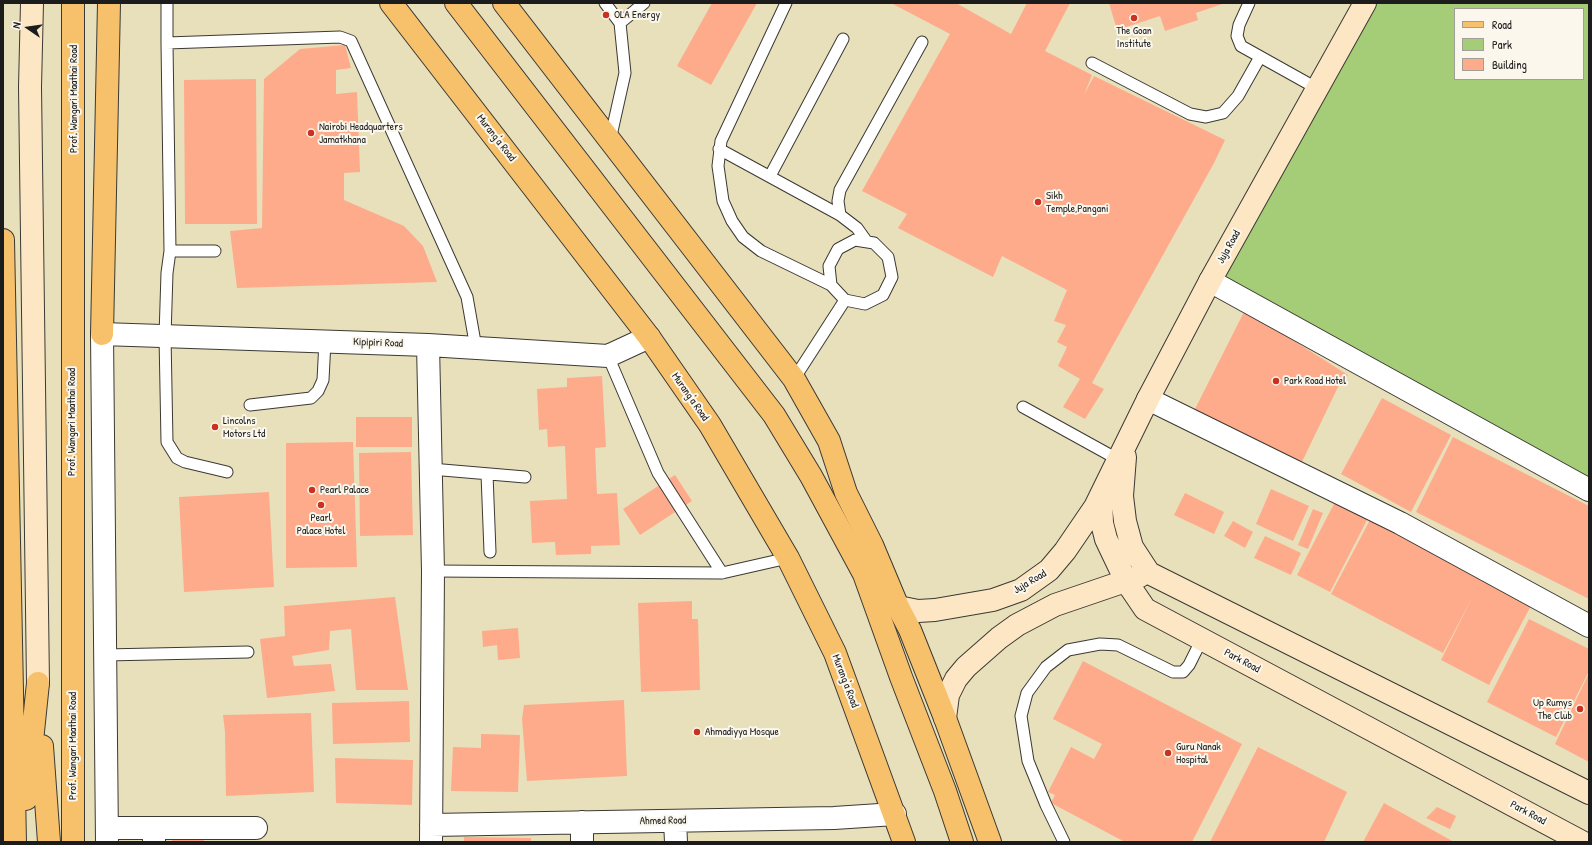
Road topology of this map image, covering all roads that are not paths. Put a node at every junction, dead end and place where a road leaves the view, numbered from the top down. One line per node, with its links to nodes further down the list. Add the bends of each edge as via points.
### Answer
1 (32, 3): 61 (main road, via 30,87)
2 (73, 3): 74 (main road, Prof. Wangari Maathai Road)
3 (109, 3): 31 (main road)
4 (167, 3): 16 (lane)
5 (391, 3): 33 (main road, Murang'a Road)
6 (456, 3): 49 (main road, via 774,415 811,476)
7 (504, 3): 20 (main road)
8 (605, 3): 13 (lane)
9 (644, 3): 13 (lane)
10 (786, 3): 21 (lane)
11 (1249, 3): 17 (lane, via 1237,36 1241,46)
12 (1365, 3): 19 (main road, Juja Road)
13 (620, 23): 20 (lane, via 625,73)
14 (843, 39): 22 (lane)
15 (922, 42): 23 (lane, via 840,190)
16 (167, 43): 26 (lane); 36 (lane, via 340,37 351,41 467,297)
17 (1260, 57): 18 (lane, via 1238,96 1223,113 1206,117 1190,114); 19 (lane)
18 (1092, 63)
19 (1318, 89): 28 (main road, Juja Road)
20 (610, 140): 38 (main road)
21 (719, 149): 22 (lane); 29 (lane, via 722,201 743,237 761,251)
22 (770, 176): 23 (lane)
23 (840, 215): 25 (lane, via 857,228)
24 (3, 240): 71 (main road)
25 (867, 242): 29 (lane, via 855,240 838,249 829,266); 30 (lane, via 874,243 888,257 892,277 883,295 865,304)
26 (170, 251): 27 (lane); 32 (lane)
27 (215, 251)
28 (1210, 281): 39 (main road, Juja Road); 47 (street)
29 (831, 285): 30 (lane)
30 (845, 300): 38 (lane)
31 (102, 334): 32 (street, Kipipiri Road); 60 (street)
32 (165, 336): 34 (street, Kipipiri Road); 44 (lane, via 167,442 177,458 185,462)
33 (649, 337): 37 (street, Kipipiri Road); 51 (main road, Murang'a Road, via 710,425)
34 (325, 341): 35 (street, Kipipiri Road); 40 (lane, via 324,375 318,391 311,398)
35 (428, 345): 36 (street, Kipipiri Road); 43 (street)
36 (476, 348): 37 (street, Kipipiri Road)
37 (608, 356): 53 (lane, via 658,473)
38 (794, 379): 49 (main road, via 829,441)
39 (1148, 399): 42 (main road, Juja Road); 57 (street, via 1400,523)
40 (250, 404)
41 (1023, 407): 42 (lane)
42 (1122, 453): 48 (main road, Juja Road); 54 (main road, via 1125,521 1132,547)
43 (430, 469): 45 (lane); 52 (street)
44 (227, 472)
45 (487, 474): 46 (lane); 50 (lane)
46 (525, 476)
47 (1589, 490)
48 (1101, 496): 55 (main road, Juja Road, via 1102,523 1106,540); 56 (main road, Juja Road, via 1096,507 1049,570 1021,590 993,600 935,610 918,611)
49 (864, 551): 56 (main road); 76 (main road, via 864,574)
50 (490, 552)
51 (788, 558): 53 (lane); 64 (main road, Murang'a Road, via 835,653)
52 (433, 571): 53 (lane); 68 (street)
53 (722, 573)
54 (1149, 573): 55 (main road); 63 (main road)
55 (1126, 582): 58 (main road, Park Road, via 1145,609); 62 (main road, via 1055,605 1017,625 999,638 956,679 948,695)
56 (898, 607): 62 (main road, via 910,630)
57 (1589, 626)
58 (1202, 639): 78 (lane, via 1183,672 1173,672 1118,645 1100,644 1068,650 1046,667 1027,693 1021,716 1028,761); 79 (main road, Park Road)
59 (248, 652): 60 (lane)
60 (105, 655): 69 (street)
61 (38, 683): 72 (main road); 73 (main road)
62 (945, 718): 77 (main road)
63 (1589, 793)
64 (895, 814): 67 (street, Ahmed Road); 75 (main road, Murang'a Road)
65 (256, 828): 70 (street)
66 (582, 832): 67 (street, Ahmed Road); 68 (street, Ahmed Road)
67 (675, 832)
68 (432, 834)
69 (107, 835): 70 (street)
70 (154, 835)
71 (15, 842)
72 (22, 842)
73 (49, 842)
74 (73, 842)
75 (904, 842)
76 (962, 842)
77 (990, 842)
78 (1064, 842)
79 (1582, 842)

